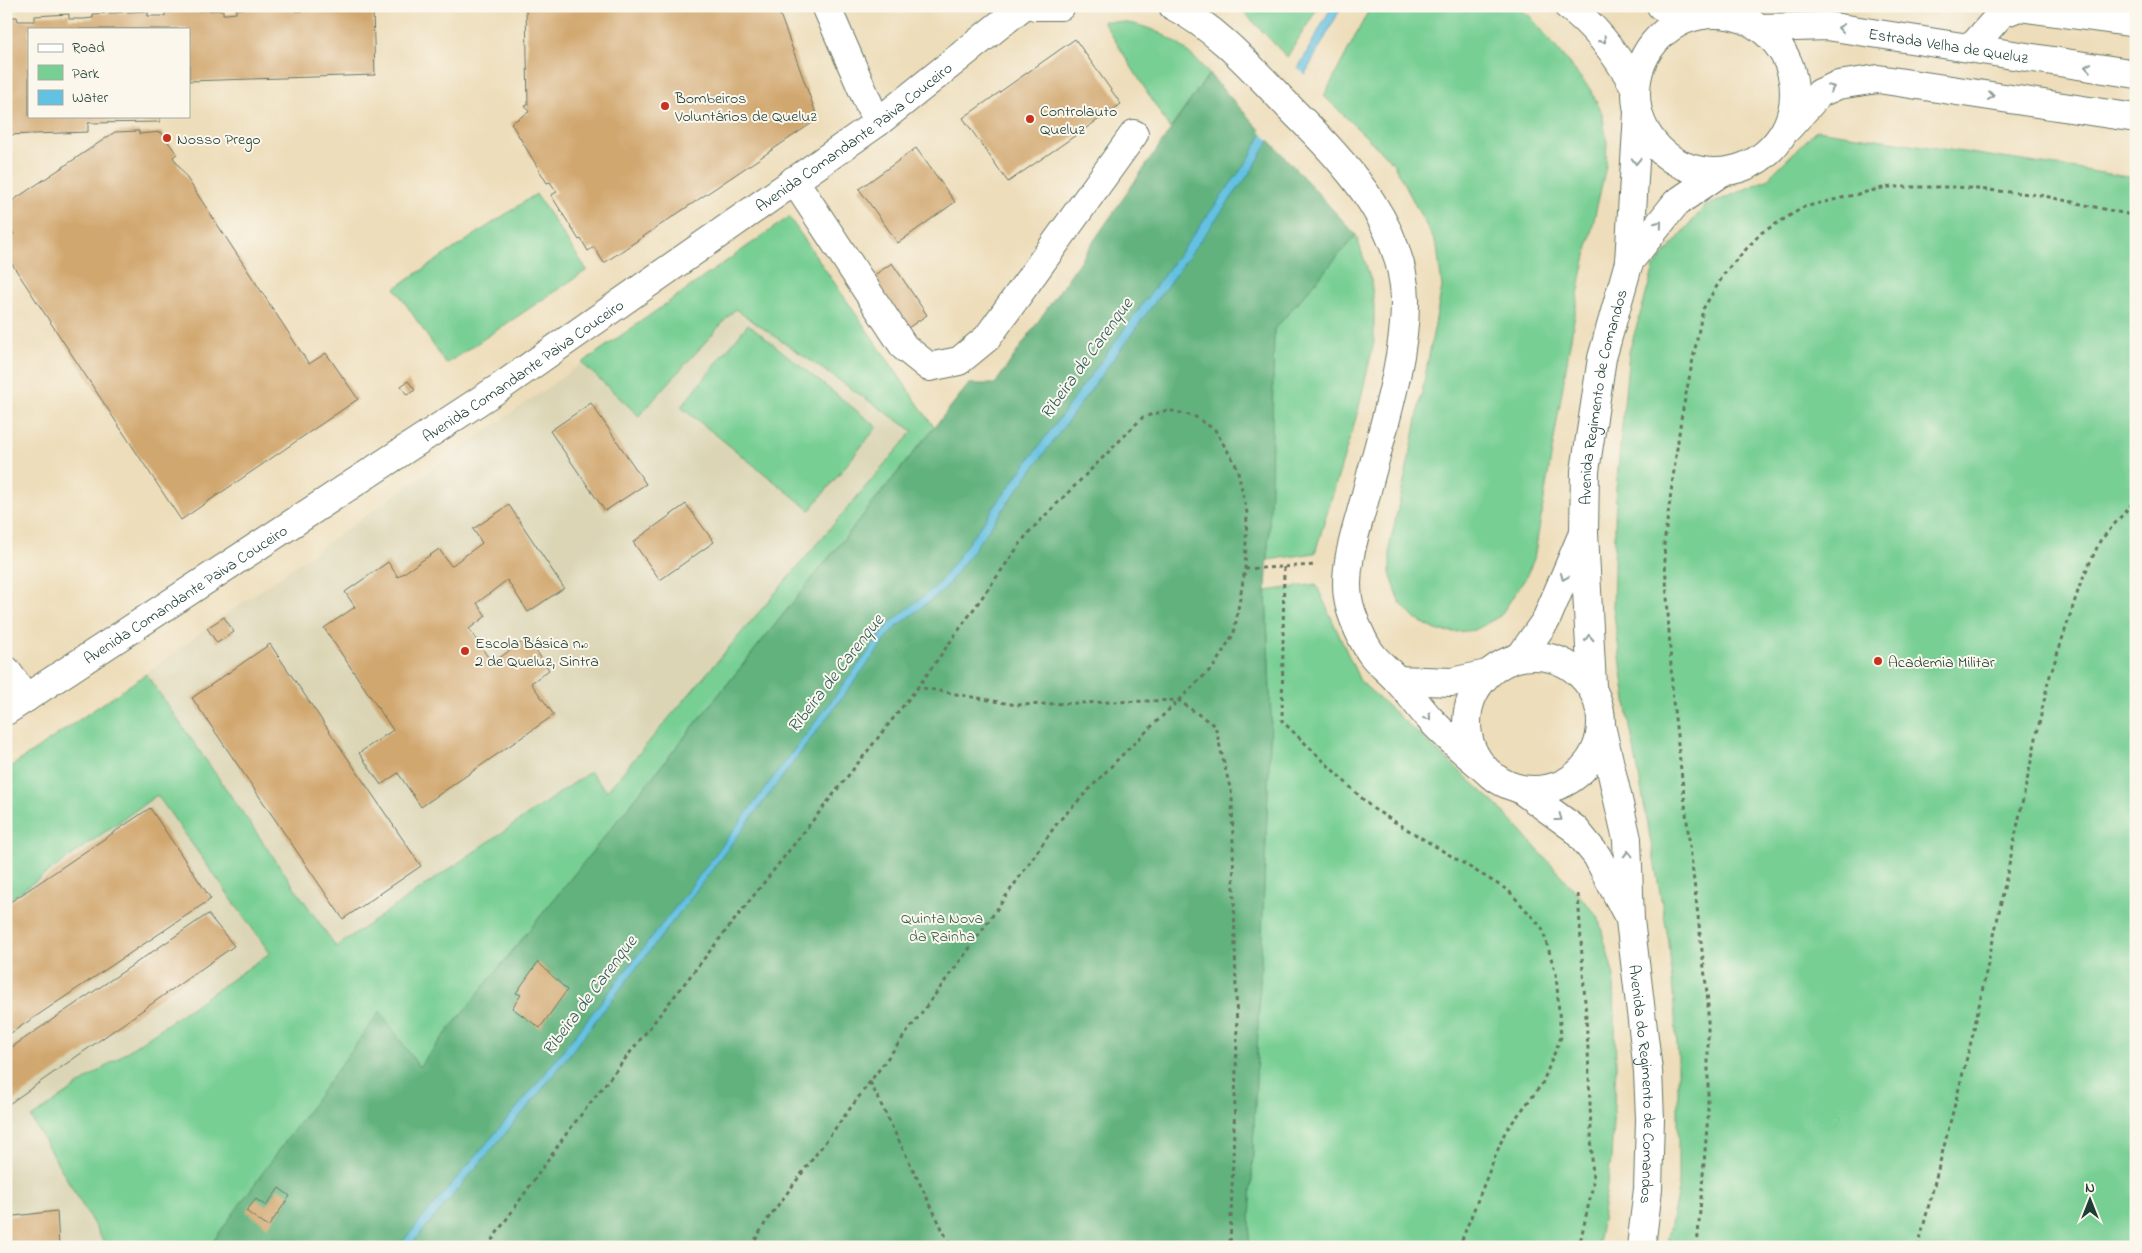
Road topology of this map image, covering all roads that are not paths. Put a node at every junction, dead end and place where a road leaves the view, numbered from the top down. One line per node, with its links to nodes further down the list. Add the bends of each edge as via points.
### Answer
1 (826, 6): 15 (main road)
2 (1022, 6): 15 (main road, Avenida Comandante Paiva Couceiro)
3 (1035, 6): 4 (main road)
4 (1061, 6)
5 (1173, 6): 25 (main road, via 1192,16 1225,45 1327,145 1360,184 1399,261 1405,297 1404,331 1349,563 1348,598 1358,629 1372,655)
6 (1568, 6): 13 (main road, one-way to 13, via 1620,60)
7 (1661, 6): 8 (main road)
8 (1702, 15): 10 (main road, via 1722,14); 13 (main road, via 1677,24 1656,40 1641,62)
9 (2136, 24): 11 (main road, via 2020,7 2002,14)
10 (1760, 28): 11 (main road, Estrada Velha de Queluz, one-way to 10, via 1827,26); 16 (main road, via 1777,44 1790,65 1795,88 1793,111)
11 (1971, 48): 12 (main road, Estrada Velha de Queluz, one-way to 11)
12 (2136, 74)
13 (1636, 100): 18 (main road, via 1646,132 1665,154 1677,163 1698,171); 20 (main road, Avenida Regimento de Comandos, one-way to 20)
14 (2136, 118): 16 (main road, one-way to 14, via 1820,92 1838,85 1878,79)
15 (876, 123): 19 (main road, Avenida Comandante Paiva Couceiro)
16 (1784, 133): 18 (main road, via 1760,158 1745,167)
17 (1134, 134): 19 (main road, via 987,338 960,361 929,367 904,347)
18 (1720, 173): 20 (main road, Avenida Regimento de Comandos, one-way to 18, via 1676,203)
19 (794, 180): 27 (main road, Avenida Comandante Paiva Couceiro, via 499,388)
20 (1628, 262): 21 (main road, Avenida Regimento de Comandos, via 1602,358 1585,471)
21 (1584, 532): 22 (main road, Avenida Regimento de Comandos, one-way to 22, via 1546,620); 26 (main road, Avenida Regimento de Comandos, one-way to 21)
22 (1520, 656): 24 (main road); 26 (main road, via 1553,658 1568,664)
23 (6, 670): 27 (main road)
24 (1487, 674): 25 (main road, via 1452,682); 29 (main road, via 1468,707 1466,726 1478,761)
25 (1397, 680): 29 (main road, one-way to 29, via 1431,721)
26 (1592, 686): 28 (main road, via 1601,707)
27 (16, 704)
28 (1602, 730): 30 (main road, via 1596,752 1583,770 1571,779 1543,790); 31 (main road, Avenida do Regimento de Comandos, one-way to 28, via 1627,839)
29 (1491, 775): 30 (main road)
30 (1520, 789): 31 (main road, Avenida do Regimento de Comandos, one-way to 31, via 1574,829 1597,856)
31 (1630, 920): 32 (main road, Avenida do Regimento de Comandos, via 1648,1071 1650,1119 1648,1189)
32 (1641, 1247)

